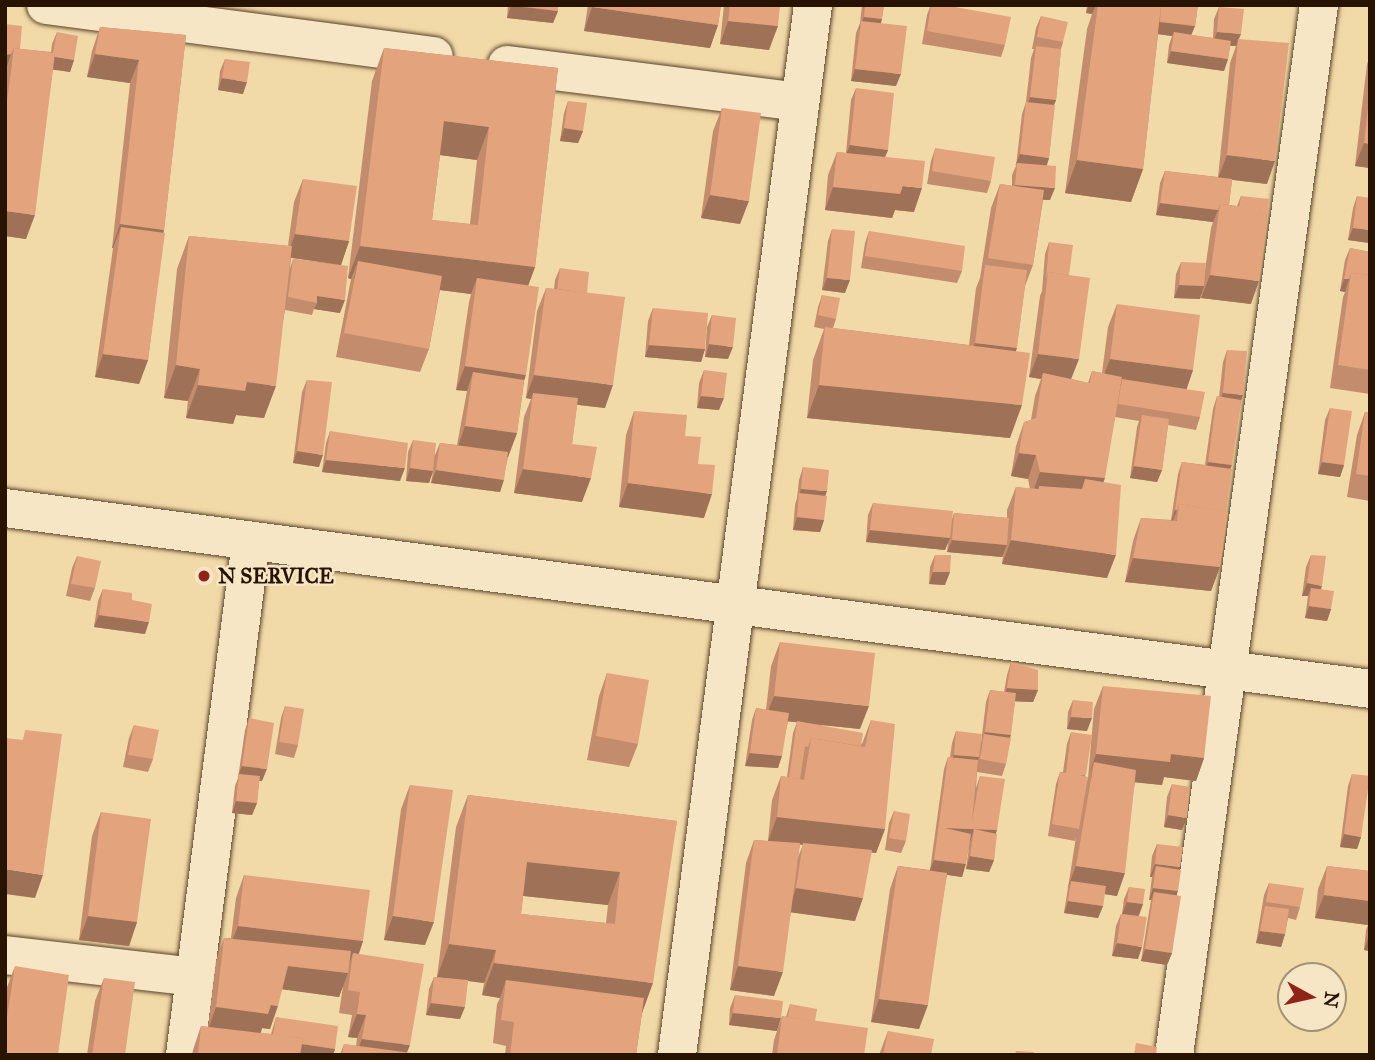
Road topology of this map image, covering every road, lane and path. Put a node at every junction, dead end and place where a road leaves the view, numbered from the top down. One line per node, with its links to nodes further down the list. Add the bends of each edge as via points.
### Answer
1 (46, 5): 4 (street)
2 (813, 5): 5 (street)
3 (1319, 5): 9 (street)
4 (273, 20): 5 (street)
5 (800, 102): 8 (street)
6 (5, 508): 7 (street)
7 (251, 542): 8 (street); 12 (street)
8 (735, 606): 9 (street); 14 (street)
9 (1227, 670): 10 (street); 15 (street)
10 (1370, 689)
11 (5, 955): 12 (street)
12 (195, 977): 13 (street)
13 (185, 1055)
14 (677, 1055)
15 (1174, 1055)

